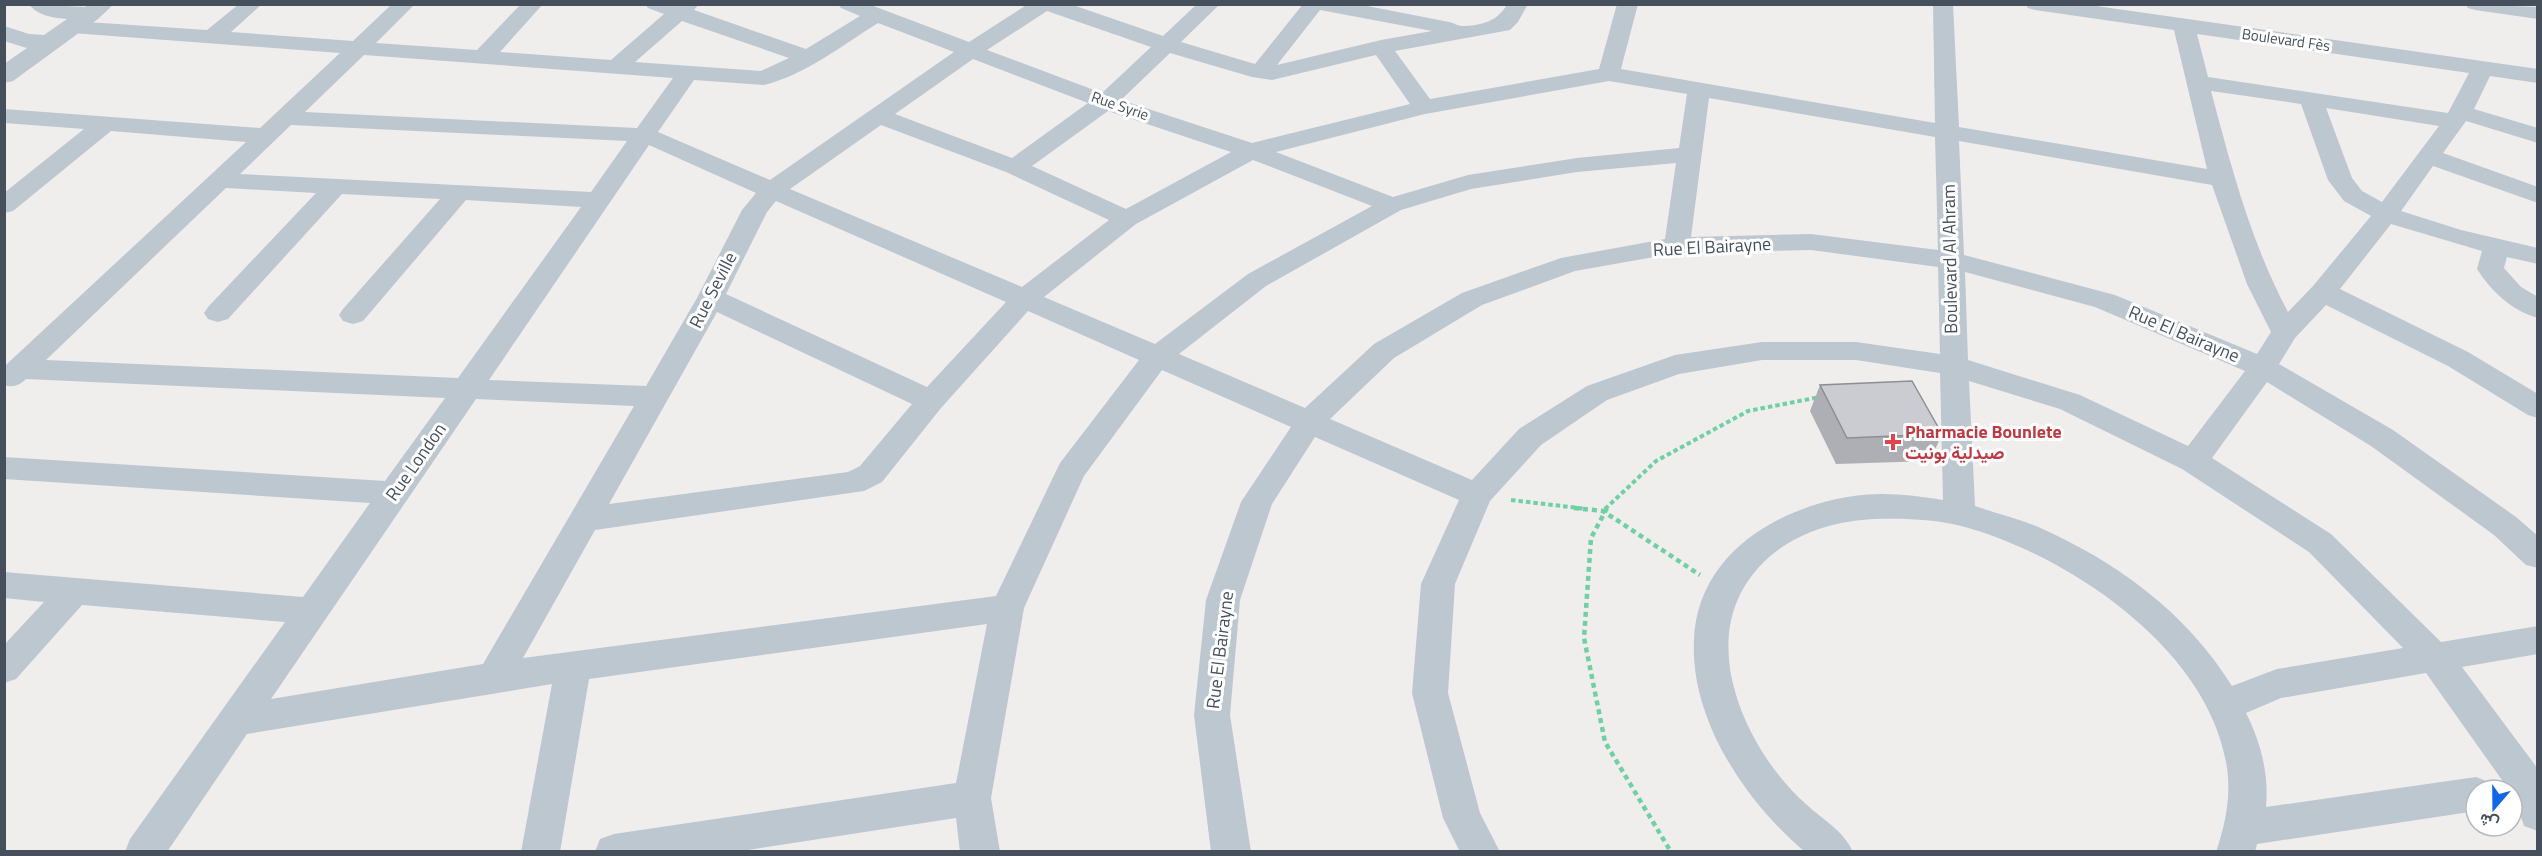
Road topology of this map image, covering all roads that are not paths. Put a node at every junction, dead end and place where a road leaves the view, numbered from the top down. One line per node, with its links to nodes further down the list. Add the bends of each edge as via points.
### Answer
1 (40, 4): 18 (street)
2 (252, 4): 23 (street)
3 (405, 4): 27 (street)
4 (533, 4): 31 (street)
5 (654, 4): 17 (street)
6 (848, 4): 20 (street, Rue Syrie)
7 (1043, 4): 29 (street, Rue Seville)
8 (1048, 4): 26 (street)
9 (1210, 4): 26 (street)
10 (1314, 4): 36 (street)
11 (1320, 4): 22 (street)
12 (1518, 4): 22 (street, via 1502,25)
13 (1628, 4): 37 (street)
14 (1943, 4): 50 (street, Boulevard Al Ahram)
15 (2035, 4): 21 (street, Boulevard Fès)
16 (2481, 5): 19 (street)
17 (684, 8): 32 (street); 33 (street)
18 (82, 13): 23 (street); 24 (street); 25 (street)
19 (2538, 13)
20 (876, 15): 29 (street, Rue Syrie); 32 (street)
21 (2184, 26): 34 (street, Boulevard Fès); 40 (street)
22 (1470, 31): 28 (street)
23 (213, 36): 27 (street)
24 (15, 37): 25 (street); 30 (street)
25 (51, 43): 38 (street)
26 (1167, 45): 36 (street); 43 (street)
27 (359, 47): 31 (street); 48 (street)
28 (1381, 47): 36 (street, via 1285,71); 44 (street)
29 (972, 50): 43 (street, Rue Syrie); 45 (street, Rue Seville)
30 (4, 55)
31 (484, 56): 33 (street)
32 (808, 57): 35 (street, via 764,78)
33 (616, 66): 35 (street)
34 (2482, 68): 39 (street, Boulevard Fès); 47 (street)
35 (688, 72): 51 (street, Rue London)
36 (1260, 72)
37 (1609, 74): 41 (street); 44 (street)
38 (4, 76)
39 (2538, 76)
40 (2199, 82): 42 (street); 58 (street)
41 (1699, 88): 50 (street); 55 (street)
42 (2312, 99): 47 (street); 67 (street, via 2340,180 2353,196)
43 (1105, 102): 54 (street, Rue Syrie); 57 (street)
44 (1424, 107): 54 (street)
45 (876, 115): 57 (street); 61 (street, Rue Seville)
46 (4, 116): 49 (street)
47 (2458, 117): 53 (street); 56 (street)
48 (285, 118): 51 (street); 52 (street)
49 (105, 124): 52 (street); 66 (street)
50 (1946, 130): 58 (street); 72 (street, Boulevard Al Ahram)
51 (645, 135): 61 (street); 64 (street, Rue London)
52 (266, 136): 59 (street)
53 (2538, 136)
54 (1251, 151): 65 (street, Rue Syrie); 68 (street)
55 (1690, 154): 65 (street, via 1577,165 1468,182); 69 (street)
56 (2427, 156): 63 (street); 67 (street)
57 (1015, 167): 68 (street)
58 (2222, 179): 79 (street, via 2259,284)
59 (219, 180): 60 (street); 83 (street)
60 (336, 186): 62 (street); 77 (street)
61 (772, 190): 74 (street, Rue Seville, via 754,210); 75 (street)
62 (459, 193): 64 (street); 78 (street)
63 (2538, 196)
64 (600, 200): 84 (street, Rue London)
65 (1392, 205): 80 (street, via 1257,280)
66 (4, 206)
67 (2386, 214): 70 (street); 73 (street)
68 (1127, 219): 75 (street)
69 (1677, 245): 72 (street, Rue El Bairayne, via 1811,242); 88 (street, Rue El Bairayne, via 1570,264 1472,299 1384,351)
70 (2496, 247): 71 (street); 76 (street, via 2490,268 2511,293)
71 (2538, 256)
72 (1950, 260): 81 (street, Boulevard Al Ahram); 82 (street, Rue El Bairayne, via 2105,301)
73 (2322, 292): 79 (street); 87 (street, via 2458,359)
74 (711, 298): 85 (street, Rue Seville); 86 (street)
75 (1023, 300): 80 (street); 86 (street)
76 (2538, 309)
77 (218, 313)
78 (353, 315)
79 (2285, 332): 82 (street)
80 (1158, 356): 88 (street); 98 (street, via 1071,471)
81 (1952, 364): 89 (street, via 2070,402); 92 (street, via 1856,351 1762,351 1675,365 1597,393 1530,437); 93 (street, Boulevard Al Ahram)
82 (2263, 367): 89 (street); 95 (street, Rue El Bairayne, via 2382,438 2505,526)
83 (12, 376): 84 (street)
84 (468, 388): 85 (street); 91 (street, Rue London)
85 (655, 397): 94 (street, Rue Seville)
86 (931, 401): 94 (street, via 880,466 853,483)
87 (2538, 408)
88 (1310, 421): 92 (street); 115 (street, Rue El Bairayne, via 1257,502 1223,600 1212,715)
89 (2193, 461): 101 (street, via 2320,543)
90 (4, 468): 91 (street)
91 (394, 493): 99 (street, Rue London)
92 (1477, 495): 116 (street, via 1438,584 1430,693 1462,818)
93 (1959, 514): 105 (street, via 2011,529 2063,552 2113,581 2158,617 2196,659); 117 (street, via 1872,507 1832,512 1796,524 1766,540 1741,563 1723,591 1712,623 1710,660 1718,700 1735,741 1763,784 1800,824)
94 (585, 519): 104 (street, Rue Seville)
95 (2538, 556)
96 (4, 585): 97 (street)
97 (74, 591): 99 (street); 103 (street)
98 (1006, 608): 102 (street); 109 (street)
99 (313, 611): 106 (street, Rue London)
100 (2538, 640): 101 (street)
101 (2435, 658): 105 (street, via 2277,684); 107 (street)
102 (573, 667): 104 (street); 112 (street)
103 (4, 669)
104 (494, 677): 106 (street)
105 (2226, 705): 110 (street, via 2242,746 2249,788)
106 (236, 720): 111 (street, Rue London)
107 (2510, 778)
108 (2464, 796): 110 (street)
109 (972, 798): 113 (street); 114 (street)
110 (2240, 840)
111 (144, 852)
112 (540, 852)
113 (614, 852)
114 (980, 852)
115 (1231, 852)
116 (1482, 852)
117 (1834, 852)

